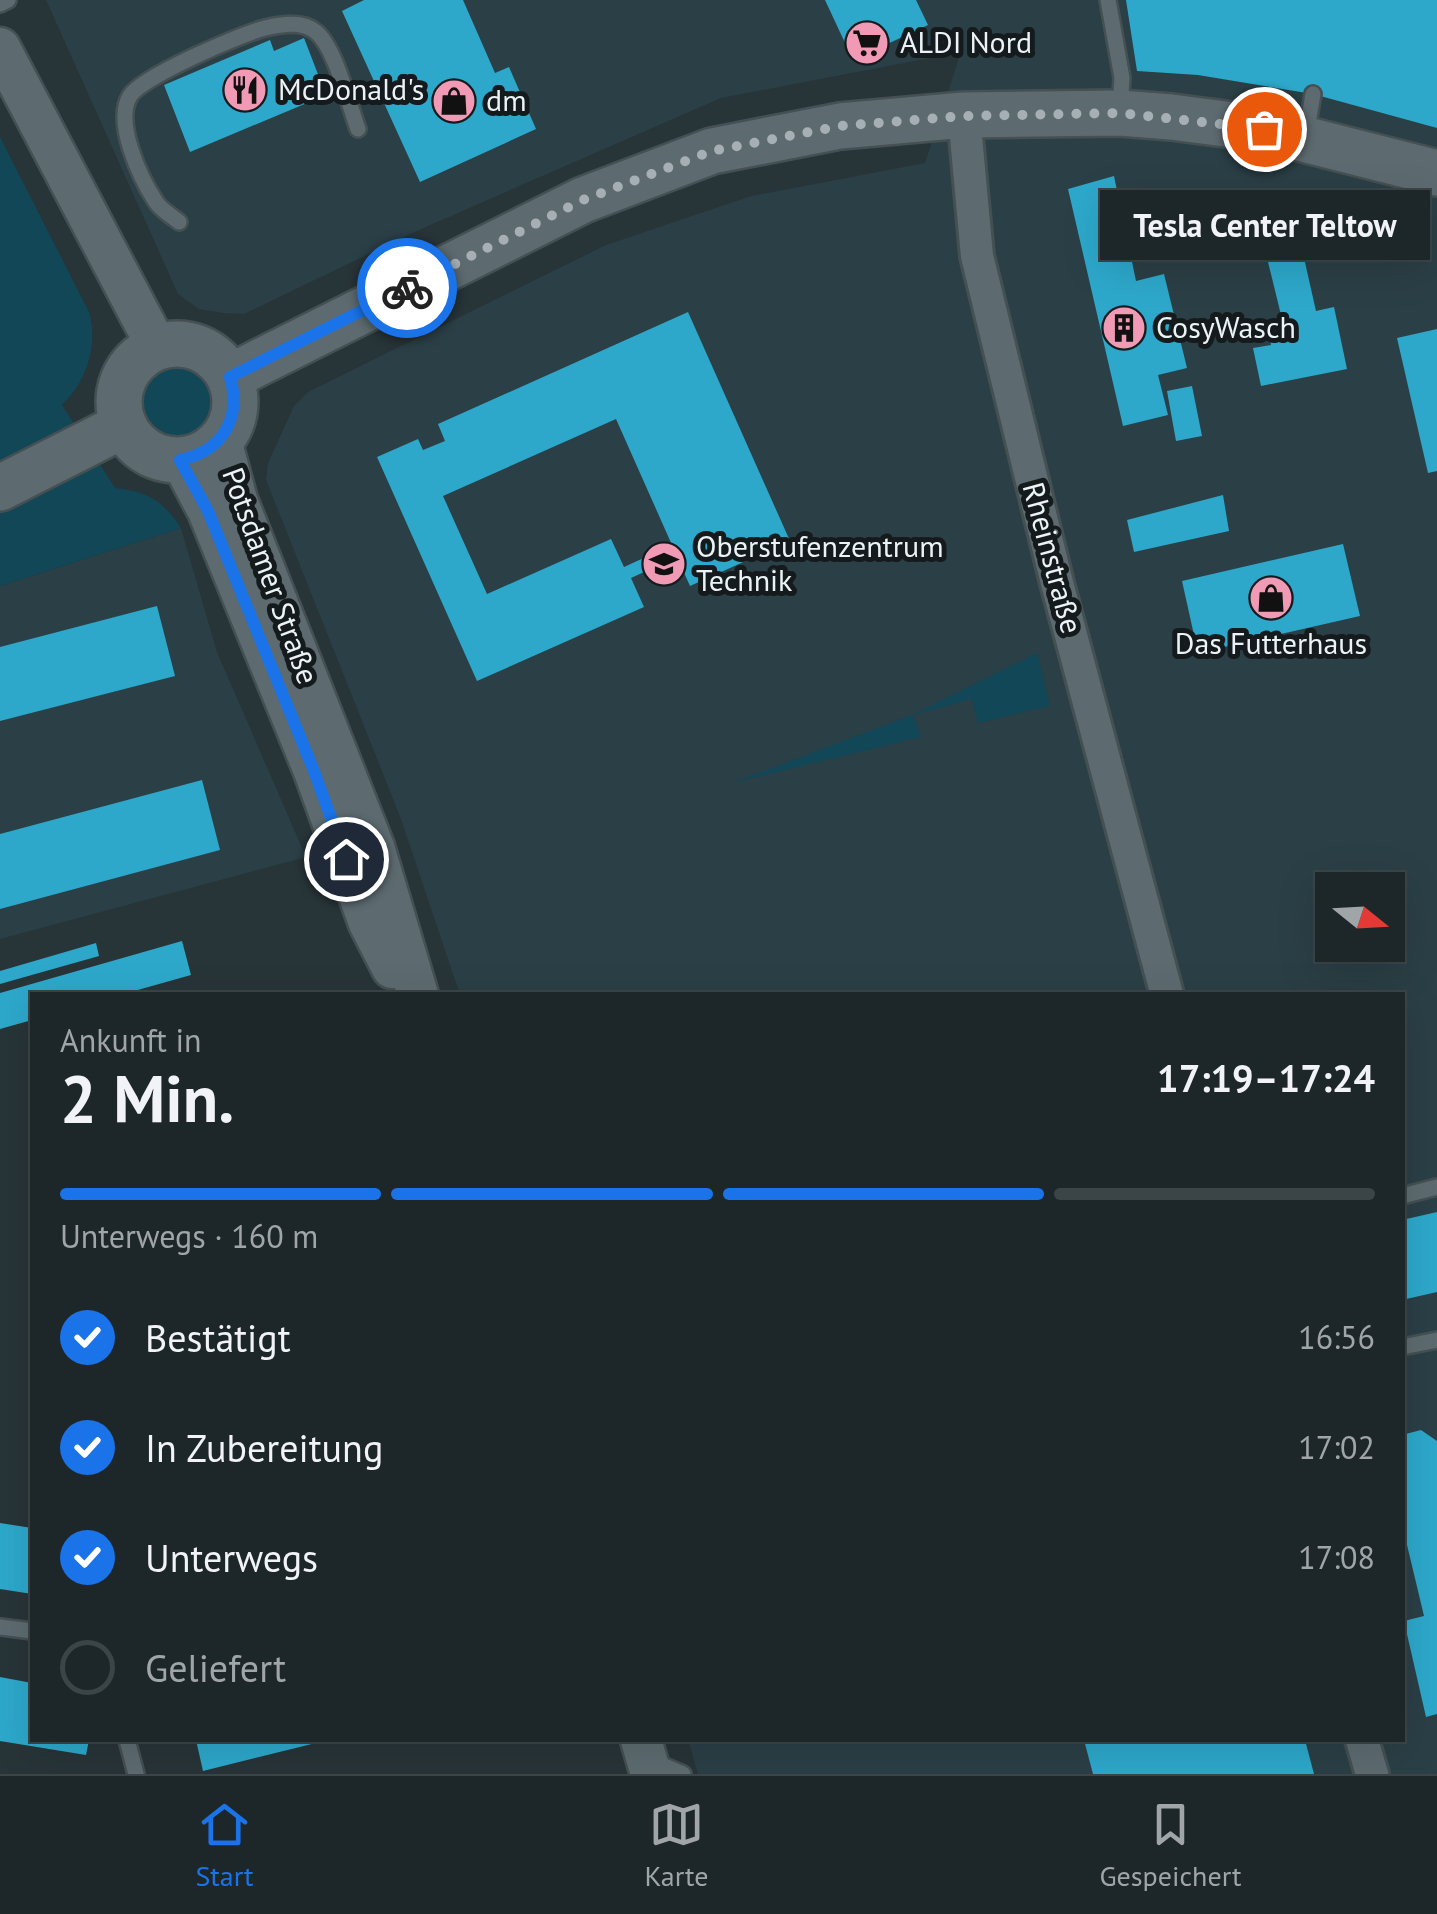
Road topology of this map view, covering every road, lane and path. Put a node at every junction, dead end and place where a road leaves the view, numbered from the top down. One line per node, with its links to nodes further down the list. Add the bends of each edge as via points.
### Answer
1 (8, 0): 3 (lane)
2 (1108, 0): 6 (lane, via 1122,78)
3 (0, 4)
4 (0, 48): 12 (street)
5 (1313, 94): 9 (lane)
6 (1120, 113): 7 (main road); 9 (main road, via 1209,120)
7 (964, 116): 13 (main road, via 840,126 712,151 583,200); 20 (street, Rheinstraße, via 977,256)
8 (358, 130): 11 (lane, via 314,28 264,28 160,73 131,92 124,132 157,204)
9 (1305, 139): 10 (main road)
10 (1437, 173)
11 (179, 222)
12 (157, 347): 13 (main road, via 199,348); 14 (main road, via 126,374 119,402)
13 (230, 377): 15 (main road, Potsdamer Straße, via 235,410)
14 (124, 425): 16 (main road, Potsdamer Straße, via 148,451); 17 (main road)
15 (220, 440): 16 (main road, Potsdamer Straße); 19 (street, Potsdamer Straße, via 237,500 374,847)
16 (180, 460): 18 (street, Potsdamer Straße, via 215,528 369,923)
17 (0, 488)
18 (404, 992)
19 (417, 992)
20 (1166, 992)
21 (1437, 1187): 22 (lane)
22 (1405, 1195)
23 (1437, 1340): 24 (lane)
24 (1405, 1347)
25 (0, 1627): 26 (lane)
26 (30, 1632)
27 (127, 1742): 30 (lane)
28 (1363, 1742): 32 (street)
29 (646, 1757): 31 (lane)
30 (136, 1774)
31 (683, 1774)
32 (1372, 1774)

